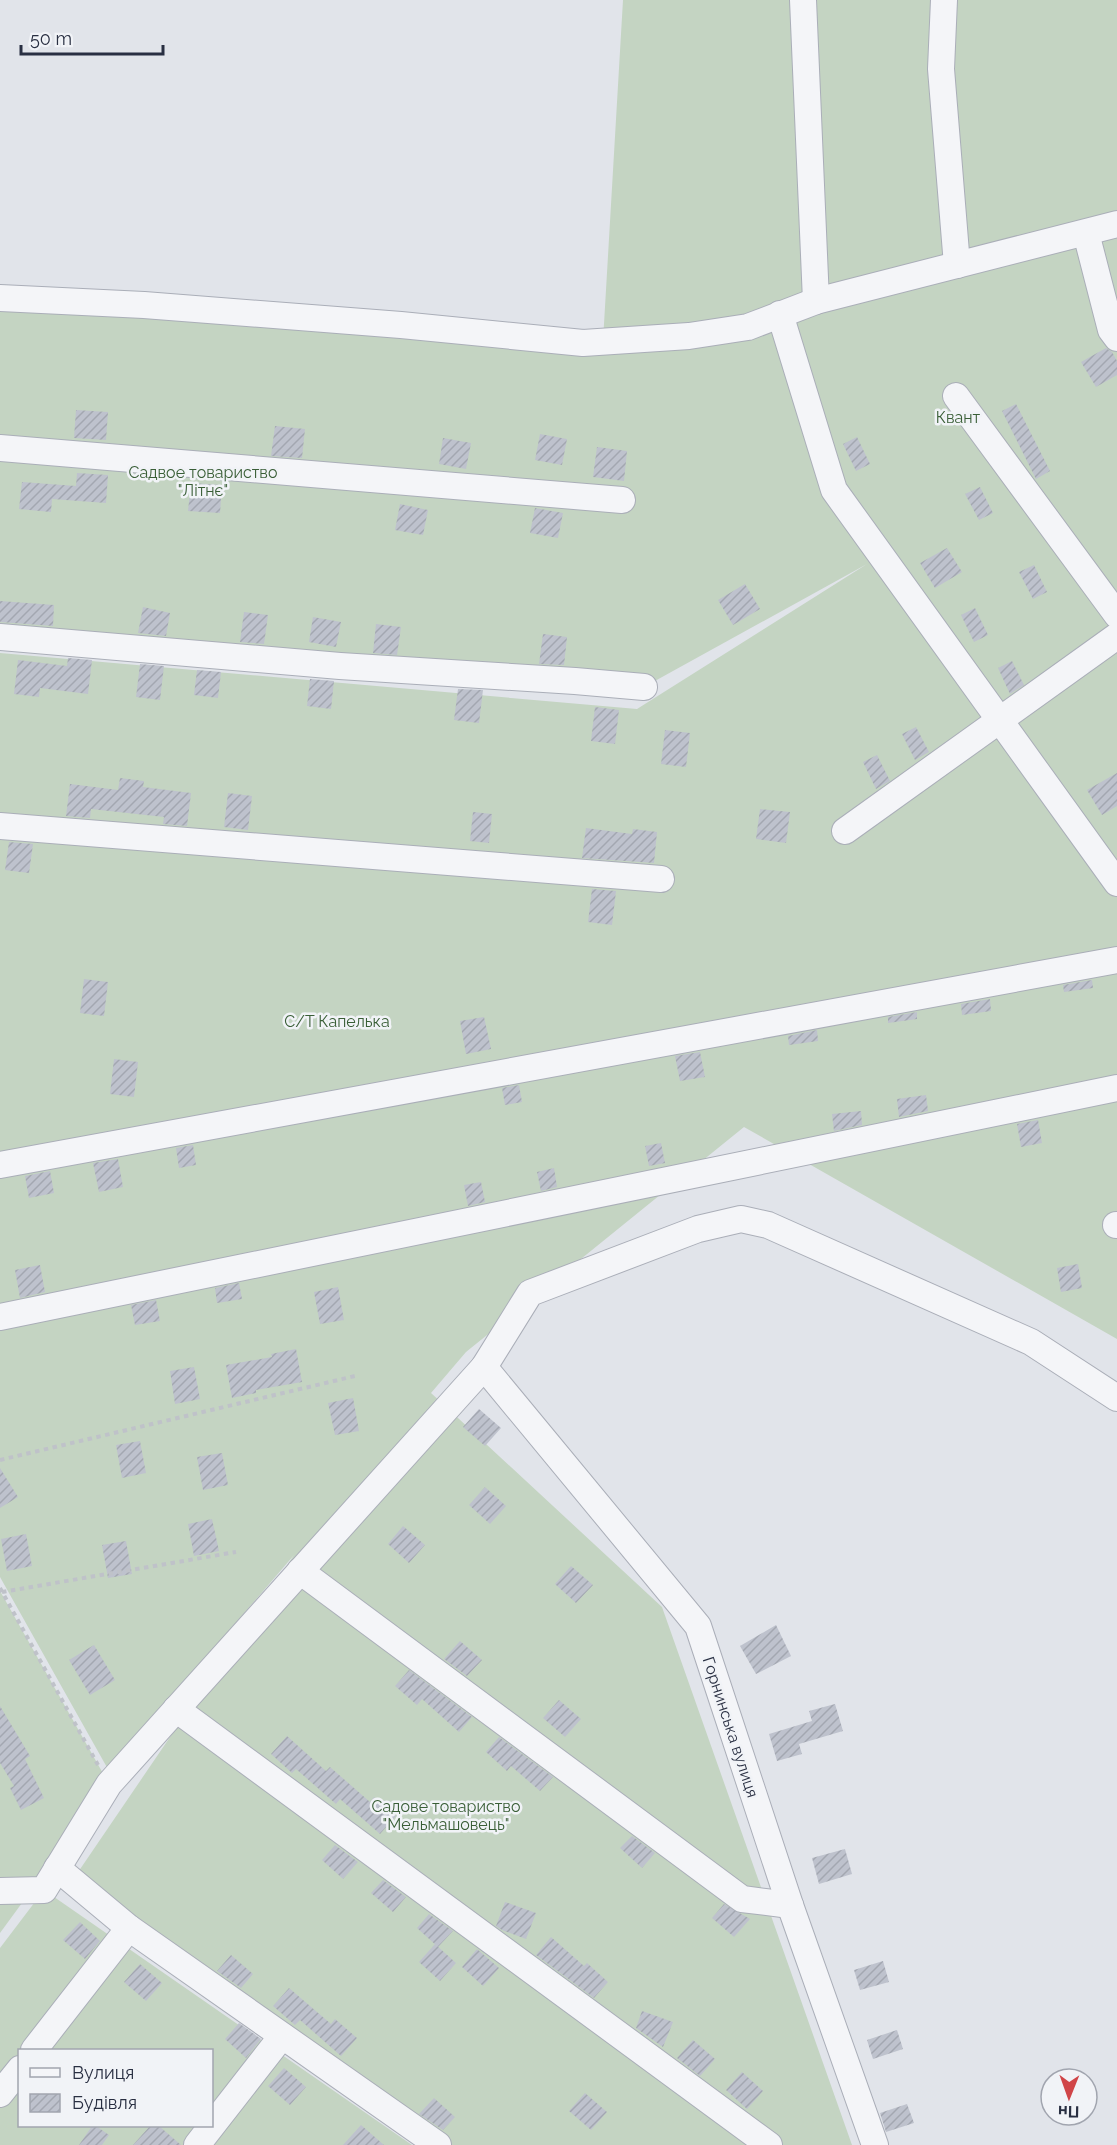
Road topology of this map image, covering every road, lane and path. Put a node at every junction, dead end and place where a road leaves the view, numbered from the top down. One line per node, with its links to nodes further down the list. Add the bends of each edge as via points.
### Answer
1 (803, 0): 7 (street)
2 (944, 0): 5 (street, via 941,69)
3 (1117, 225): 4 (street)
4 (1086, 233): 5 (street); 9 (street, via 1111,330)
5 (957, 265): 7 (street)
6 (0, 298): 8 (street, via 344,321 583,343 748,327)
7 (816, 301): 8 (street)
8 (780, 314): 17 (street, via 834,490)
9 (1117, 338)
10 (956, 396): 13 (street)
11 (0, 448): 12 (street)
12 (622, 500)
13 (1117, 615)
14 (1117, 636): 17 (street)
15 (0, 637): 16 (street)
16 (644, 687)
17 (1000, 720): 19 (street); 21 (street)
18 (0, 826): 20 (street)
19 (845, 831)
20 (661, 879)
21 (1117, 883)
22 (1117, 960): 24 (street)
23 (1117, 1088): 25 (street)
24 (0, 1165)
25 (0, 1317)
26 (484, 1367): 28 (street, via 530,1293 698,1229 741,1219 768,1225 1031,1342); 31 (street); 37 (street, Горнинська вулиця, via 698,1626)
27 (355, 1376): 29 (path)
28 (1117, 1398)
29 (0, 1460)
30 (236, 1552): 32 (path)
31 (300, 1571): 33 (street); 37 (street, via 742,1899)
32 (1, 1590): 34 (path)
33 (176, 1709): 34 (street); 47 (street)
34 (109, 1784): 35 (street)
35 (57, 1868): 36 (street, via 44,1890); 38 (street)
36 (0, 1892)
37 (790, 1905): 48 (street, Горнинська вулиця)
38 (129, 1928): 39 (street); 40 (street)
39 (282, 2036): 43 (street); 46 (street)
40 (35, 2049)
41 (18, 2072): 42 (street)
42 (0, 2094)
43 (213, 2124)
44 (211, 2127): 45 (street)
45 (197, 2145)
46 (438, 2145)
47 (770, 2145)
48 (875, 2145)

